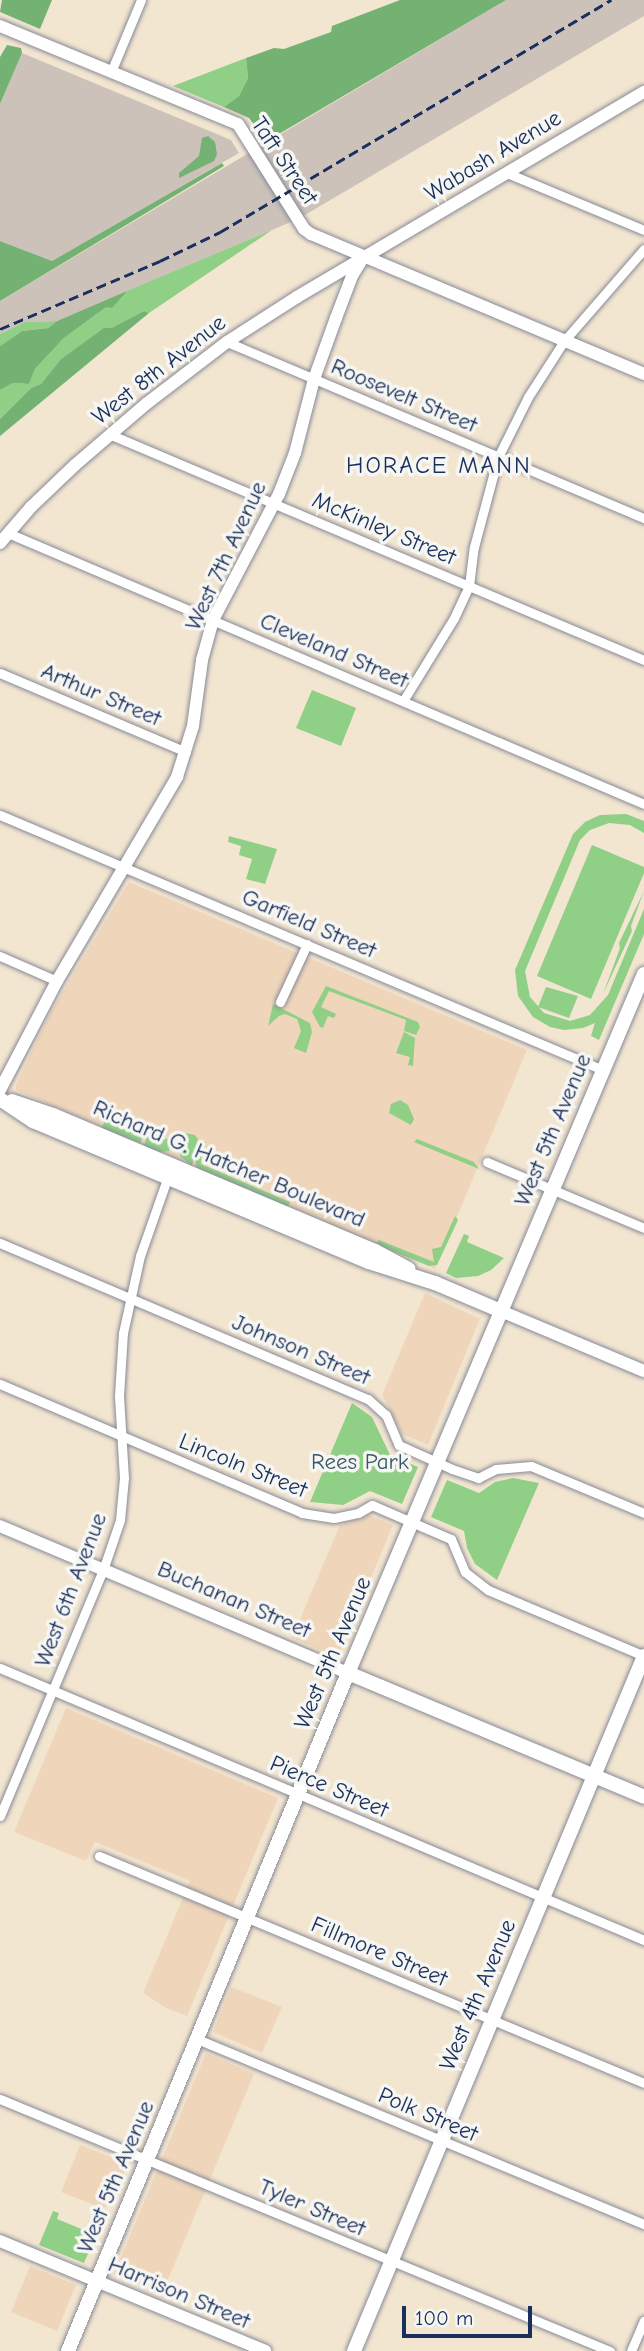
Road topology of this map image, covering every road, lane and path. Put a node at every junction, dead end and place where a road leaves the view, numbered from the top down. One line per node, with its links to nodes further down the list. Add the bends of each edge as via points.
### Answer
1 (141, 0): 3 (street)
2 (0, 26): 3 (street, Taft Street)
3 (111, 72): 8 (street, Taft Street, via 237,124 304,229)
4 (644, 92): 5 (street, Wabash Avenue)
5 (508, 173): 6 (street); 7 (street, Wabash Avenue)
6 (644, 230)
7 (393, 240): 10 (street, Wabash Avenue); 11 (street, via 389,257)
8 (333, 243): 10 (street, Taft Street); 12 (street, via 338,254)
9 (644, 248): 13 (street)
10 (364, 256): 11 (street, Taft Street); 12 (street, West 8th Avenue); 16 (street, West 7th Avenue, via 352,276)
11 (393, 269): 13 (street, Taft Street)
12 (337, 273): 14 (street, West 8th Avenue)
13 (564, 341): 15 (street, Taft Street); 18 (street, via 528,397)
14 (227, 342): 16 (street, Roosevelt Street); 17 (street, West 8th Avenue)
15 (644, 374)
16 (314, 379): 18 (street, Roosevelt Street); 19 (street, West 7th Avenue, via 295,453)
17 (109, 434): 19 (street, McKinley Street); 21 (street, West 8th Avenue)
18 (498, 457): 20 (street, Roosevelt Street); 22 (street, via 474,547)
19 (275, 504): 22 (street, McKinley Street); 23 (street, West 7th Avenue)
20 (644, 518)
21 (4, 538): 23 (street, Cleveland Street)
22 (469, 586): 24 (street, McKinley Street); 26 (street)
23 (213, 620): 26 (street, Cleveland Street); 27 (street, West 7th Avenue)
24 (644, 660)
25 (0, 673): 27 (street, Arthur Street)
26 (403, 701): 28 (street, Cleveland Street)
27 (186, 752): 30 (street, West 7th Avenue, via 169,792)
28 (644, 804)
29 (0, 815): 30 (street, Garfield Street)
30 (124, 867): 31 (street, Garfield Street); 34 (street, West 7th Avenue)
31 (307, 944): 35 (street); 36 (street, Garfield Street)
32 (0, 956): 34 (street)
33 (644, 974): 36 (main road, West 5th Avenue)
34 (57, 981): 37 (street, West 7th Avenue)
35 (280, 1002)
36 (603, 1070): 41 (main road, West 5th Avenue)
37 (0, 1090)
38 (0, 1098): 40 (main road, Richard G. Hatcher Boulevard, via 33,1121)
39 (487, 1162): 41 (street)
40 (169, 1171): 44 (street, West 6th Avenue); 45 (main road, Richard G. Hatcher Boulevard, via 305,1228 369,1262)
41 (553, 1189): 42 (street); 45 (main road, West 5th Avenue)
42 (644, 1228)
43 (0, 1243): 44 (street, Johnson Street)
44 (130, 1298): 48 (street, West 6th Avenue, via 119,1363); 49 (street, Johnson Street, via 368,1399 390,1421 397,1444)
45 (502, 1311): 46 (street, Richard G. Hatcher Boulevard); 49 (main road, West 5th Avenue)
46 (644, 1371)
47 (0, 1384): 48 (street, Lincoln Street)
48 (122, 1437): 51 (street, Lincoln Street, via 302,1513 334,1518 372,1505); 53 (street, West 6th Avenue, via 123,1507)
49 (437, 1462): 50 (street, Johnson Street, via 475,1478 504,1467 531,1466); 51 (main road, West 5th Avenue)
50 (644, 1513)
51 (412, 1522): 54 (street, Lincoln Street, via 451,1539 465,1572 488,1590); 56 (main road, West 5th Avenue)
52 (0, 1526): 53 (street, Buchanan Street)
53 (103, 1570): 56 (street, Buchanan Street); 57 (street, West 6th Avenue)
54 (644, 1656): 58 (main road, West 4th Avenue)
55 (0, 1668): 57 (street, Pierce Street)
56 (348, 1673): 58 (main road, Buchanan Street); 59 (main road, West 5th Avenue)
57 (53, 1690): 59 (street, Pierce Street); 61 (street, West 6th Avenue)
58 (594, 1776): 60 (main road, Buchanan Street); 63 (main road, West 4th Avenue)
59 (299, 1795): 63 (street, Pierce Street); 64 (main road, West 5th Avenue)
60 (644, 1797)
61 (0, 1815)
62 (99, 1856): 64 (street, Fillmore Street)
63 (543, 1898): 65 (street, Pierce Street); 66 (main road, West 4th Avenue)
64 (248, 1918): 66 (street, Fillmore Street); 67 (main road, West 5th Avenue)
65 (644, 1940)
66 (492, 2020): 68 (street, Fillmore Street); 70 (main road, West 4th Avenue)
67 (197, 2039): 70 (street, Polk Street); 71 (main road, West 5th Avenue)
68 (644, 2082)
69 (0, 2099): 71 (street, Tyler Street)
70 (442, 2142): 72 (street, Polk Street); 74 (main road, West 4th Avenue)
71 (147, 2160): 74 (street, Tyler Street); 75 (main road, West 5th Avenue)
72 (644, 2224)
73 (0, 2241): 75 (street, Harrison Street)
74 (392, 2261): 79 (main road, West 4th Avenue); 80 (street, Tyler Street)
75 (97, 2281): 77 (main road, West 5th Avenue); 78 (street, Harrison Street)
76 (644, 2321): 81 (street)
77 (68, 2351)
78 (265, 2351)
79 (354, 2351)
80 (610, 2351)
81 (631, 2351)

